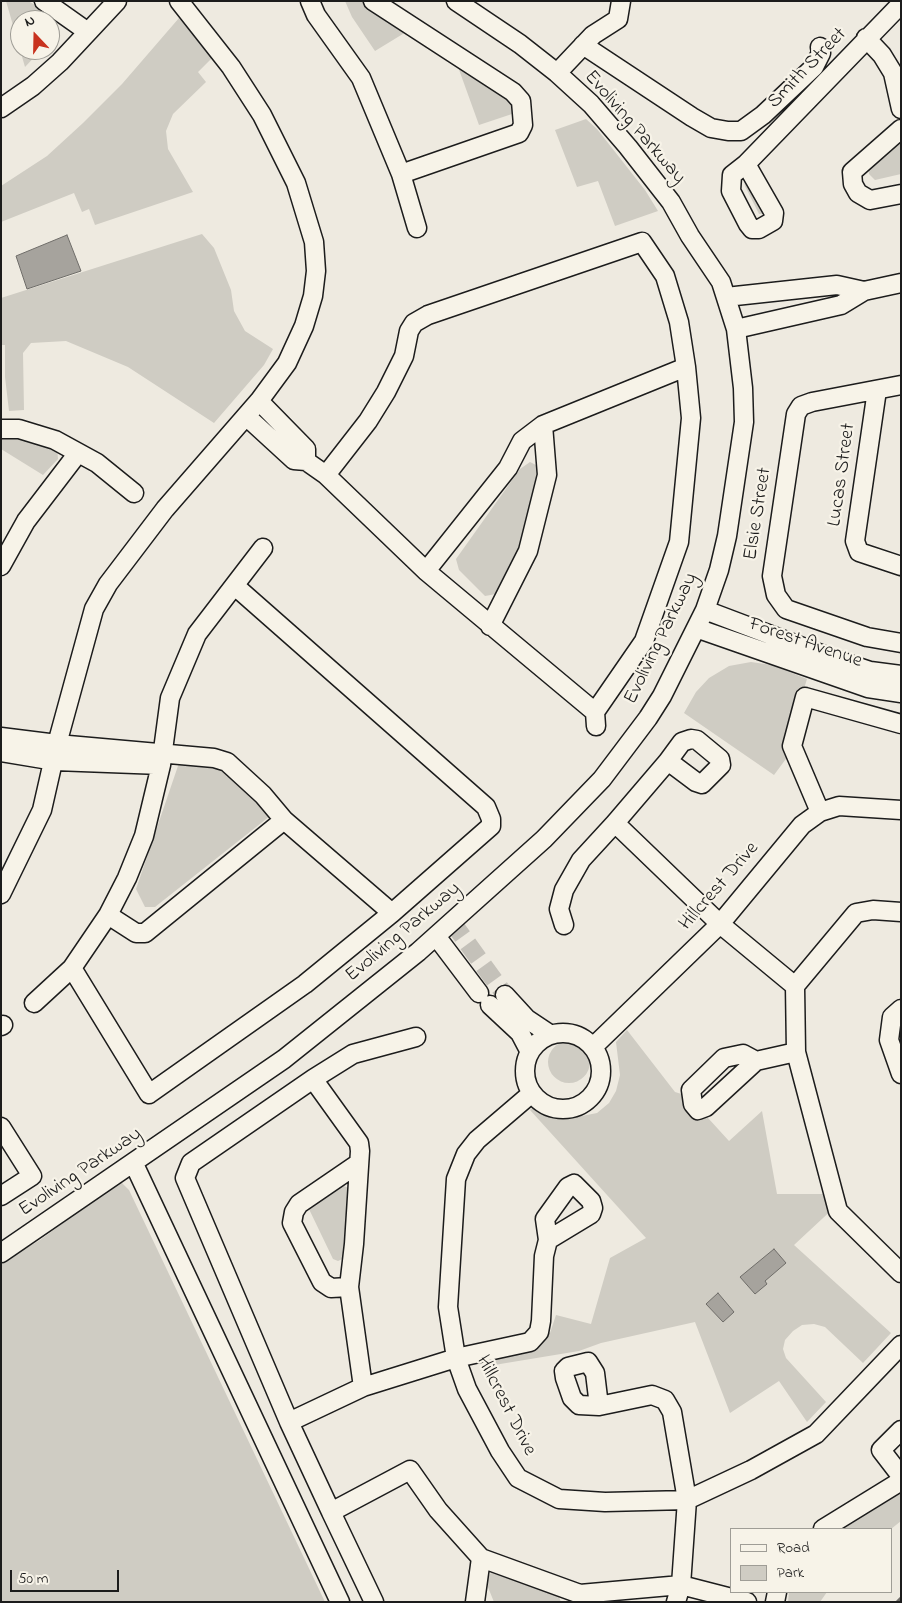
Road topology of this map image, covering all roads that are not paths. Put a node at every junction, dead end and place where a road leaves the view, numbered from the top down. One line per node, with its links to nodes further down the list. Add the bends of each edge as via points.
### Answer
1 (44, 1): 9 (street)
2 (118, 1): 9 (street)
3 (179, 1): 28 (street, via 230,67 266,122 296,183 314,242 316,271 304,326 287,363)
4 (310, 1): 18 (street, via 316,16 360,78)
5 (372, 1): 18 (street, via 513,92 521,101 524,125 519,133)
6 (456, 1): 13 (street, Evoliving Parkway)
7 (621, 1): 11 (street, via 618,19)
8 (901, 4): 10 (street, Smith Street)
9 (88, 32): 14 (street, via 33,86)
10 (866, 38): 15 (street, via 893,73); 17 (street, Smith Street)
11 (583, 45): 12 (street, via 692,117 711,128 728,131 740,131 763,115 814,67 821,53); 13 (street)
12 (820, 47)
13 (557, 73): 23 (street, Evoliving Parkway, via 591,104 671,202 721,282)
14 (1, 108)
15 (901, 109)
16 (901, 129): 19 (street, via 852,172 858,193 870,200)
17 (746, 164)
18 (401, 174): 20 (street)
19 (901, 194)
20 (417, 228)
21 (901, 283): 22 (street)
22 (864, 291): 23 (street, via 838,285); 24 (street, via 841,305)
23 (726, 297): 24 (street, Evoliving Parkway)
24 (736, 330): 41 (street, Evoliving Parkway, via 744,422 727,536)
25 (686, 367): 30 (street); 34 (street, via 679,322 665,276 642,242 634,244 428,314 414,323 404,356 386,392 368,421); 42 (street, via 691,418 679,542 644,641 596,719)
26 (901, 385): 27 (street, Elsie Street)
27 (877, 390): 38 (street, Lucas Street, via 855,541 858,552); 44 (street, Elsie Street, via 812,402 801,406 796,414 772,576 776,595 786,609 867,637)
28 (259, 402): 29 (street); 33 (street, via 306,449)
29 (246, 416): 33 (street, via 294,460); 53 (street, via 165,509 108,584 94,609)
30 (543, 425): 39 (street, via 522,441 508,468); 42 (street, via 547,475 528,551)
31 (1, 429): 32 (street, via 20,429 37,434)
32 (78, 453): 35 (street, via 97,463); 37 (street, via 26,522)
33 (306, 461): 34 (street)
34 (326, 474): 39 (street)
35 (134, 493)
36 (264, 548): 40 (street)
37 (1, 566)
38 (901, 566)
39 (426, 571): 42 (street)
40 (234, 586): 54 (street, via 196,634 170,698); 62 (street, via 486,807 491,826)
41 (705, 610): 43 (street, Evoliving Parkway); 45 (street, Forest Avenue)
42 (490, 626)
43 (696, 628): 46 (street, Forest Avenue); 66 (street, Evoliving Parkway, via 653,711 602,779 544,839)
44 (901, 643)
45 (821, 654): 46 (street); 47 (street, Forest Avenue, via 870,671)
46 (814, 670): 48 (street, Forest Avenue, via 868,688); 49 (street)
47 (901, 675)
48 (901, 693)
49 (805, 697): 50 (street); 57 (street, via 792,746)
50 (901, 724)
51 (1, 737): 53 (street)
52 (1, 752): 53 (street)
53 (56, 753): 54 (street); 60 (street, via 42,810)
54 (161, 759): 58 (street, via 214,758 227,762 263,794); 63 (street, via 144,836)
55 (668, 761): 59 (street)
56 (901, 810): 57 (street, Hillcrest Drive, via 839,806)
57 (820, 812): 64 (street, Hillcrest Drive, via 802,825)
58 (284, 820): 62 (street); 63 (street, via 145,933 136,933)
59 (616, 823): 64 (street); 65 (street, via 581,860 564,890 559,909)
60 (1, 894)
61 (901, 912): 68 (street, via 873,910 856,913)
62 (392, 913): 67 (street, via 305,984 149,1094)
63 (108, 915): 67 (street)
64 (720, 924): 68 (street); 74 (street, Hillcrest Drive)
65 (564, 926)
66 (436, 936): 75 (street, via 485,999 520,1032); 83 (street, Evoliving Parkway, via 284,1059)
67 (72, 968): 70 (street)
68 (795, 986): 76 (street)
69 (505, 995): 72 (street, via 527,1019)
70 (34, 1003)
71 (901, 1009): 78 (street, via 892,1017 889,1040)
72 (551, 1035): 74 (street, via 569,1033); 75 (street, via 542,1039)
73 (416, 1037): 79 (street, via 353,1054)
74 (593, 1047): 80 (street, via 601,1064 600,1082 597,1091 583,1104 565,1110 556,1109)
75 (530, 1052): 80 (street, via 525,1078)
76 (796, 1052): 77 (street); 87 (street, via 838,1211)
77 (756, 1060)
78 (901, 1074)
79 (313, 1078): 82 (street, via 358,1143); 93 (street, via 191,1163 185,1178)
80 (532, 1094): 90 (street, Hillcrest Drive, via 477,1140 466,1154 456,1180 448,1307)
81 (1, 1126): 84 (street, via 32,1176)
82 (358, 1163): 88 (street); 88 (street, via 299,1204 292,1223 322,1282 330,1288)
83 (134, 1164): 86 (street, Evoliving Parkway); 103 (street)
84 (1, 1196)
85 (548, 1240): 90 (street, via 539,1332 530,1342)
86 (1, 1253)
87 (901, 1273)
88 (349, 1287): 91 (street)
89 (901, 1345): 97 (street, Hillcrest Drive, via 816,1434)
90 (456, 1358): 91 (street); 97 (street, Hillcrest Drive, via 467,1389 518,1478 559,1499 605,1502)
91 (363, 1387): 93 (street)
92 (599, 1406): 97 (street, via 652,1395 664,1400 672,1412)
93 (289, 1422): 98 (street)
94 (901, 1430): 95 (street, via 881,1450)
95 (901, 1476)
96 (901, 1481): 99 (street)
97 (687, 1500): 101 (street)
98 (331, 1512): 100 (street, via 410,1470 438,1510); 104 (street)
99 (825, 1528)
100 (481, 1558): 102 (street); 105 (street)
101 (679, 1593): 102 (street); 106 (street)
102 (579, 1598)
103 (340, 1602)
104 (374, 1602)
105 (476, 1602)
106 (746, 1602)

